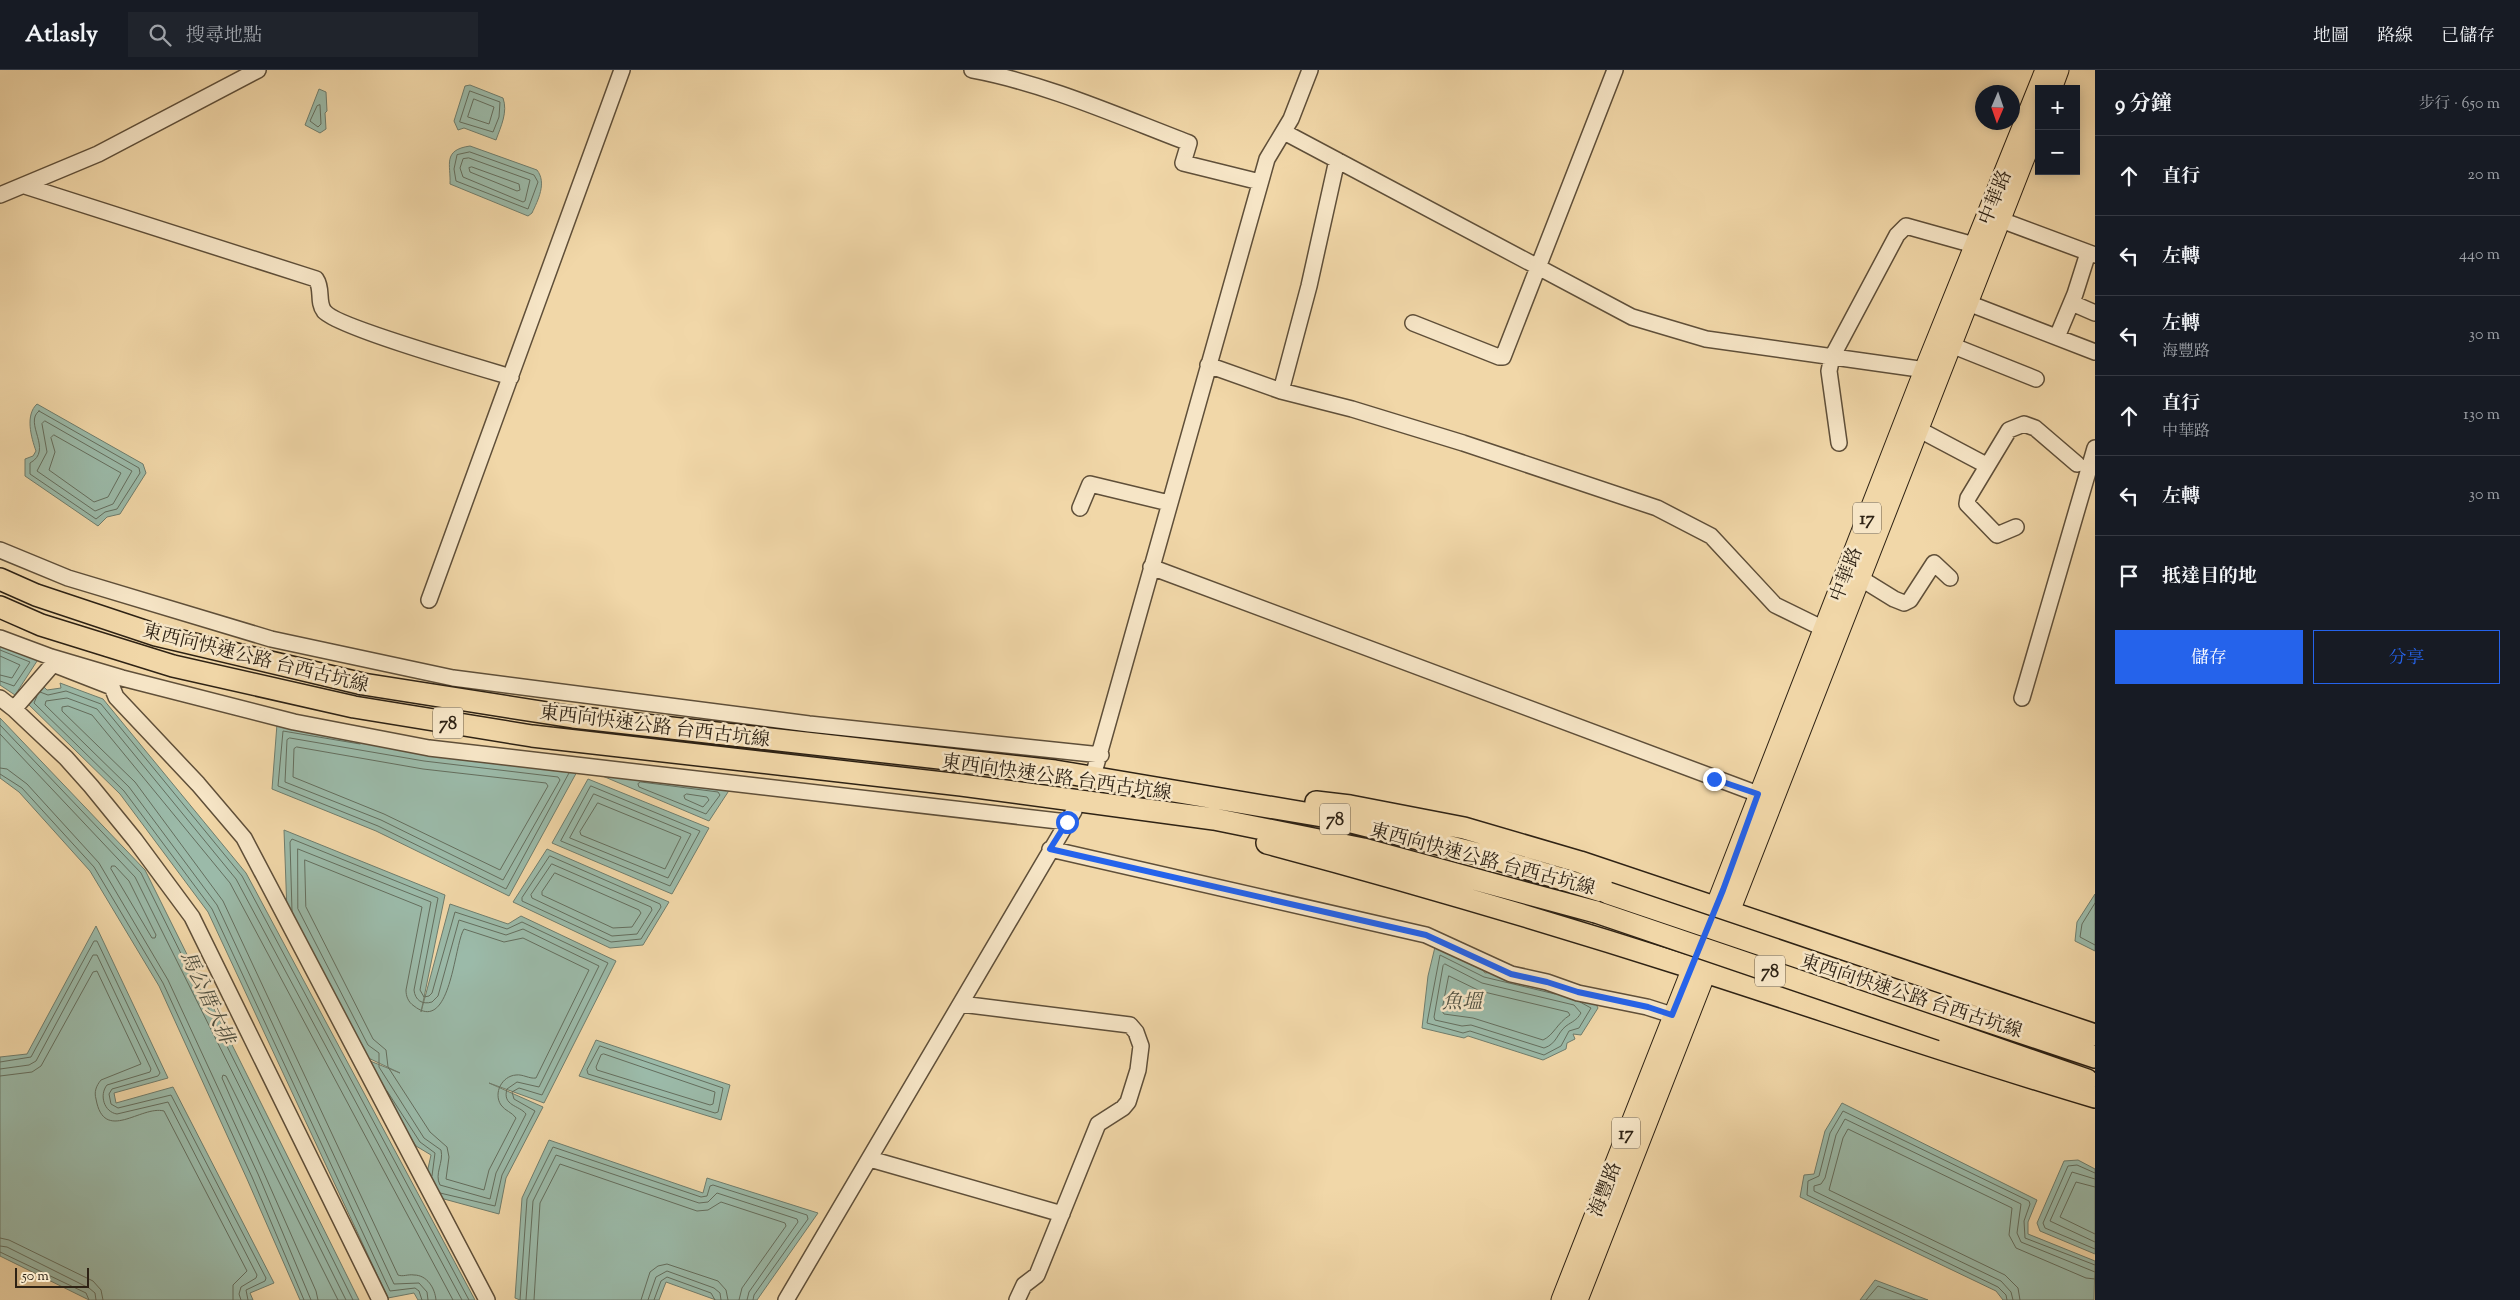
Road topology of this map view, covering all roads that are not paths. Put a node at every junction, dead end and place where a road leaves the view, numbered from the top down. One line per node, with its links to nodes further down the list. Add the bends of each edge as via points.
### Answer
1 (258, 70): 13 (street, via 98,154)
2 (622, 70): 29 (street)
3 (972, 70): 12 (street, via 1004,76 1081,101 1189,143 1183,163)
4 (1310, 70): 10 (street)
5 (1615, 70): 18 (street)
6 (2045, 70): 16 (main road, 中華路 / 17)
7 (2059, 70): 8 (main road)
8 (2053, 85)
9 (2036, 130): 15 (main road, 中華路 / 17)
10 (1284, 132): 11 (street); 12 (street, via 1267,159)
11 (1337, 160): 18 (street); 31 (street)
12 (1260, 182): 27 (street)
13 (25, 186): 14 (street); 29 (street, via 316,279 325,313 392,340)
14 (0, 195)
15 (2001, 220): 17 (street); 19 (main road, 中華路 / 17)
16 (1974, 245): 26 (street, via 1906,226 1897,235); 28 (main road, 中華路 / 17)
17 (2091, 254): 20 (street)
18 (1540, 267): 22 (street, via 1504,357); 26 (street, via 1632,317 1706,339)
19 (1968, 303): 23 (street); 24 (main road, 中華路 / 17)
20 (2072, 303): 21 (street); 23 (street)
21 (2095, 313)
22 (1413, 323)
23 (2057, 337): 25 (street)
24 (1951, 345): 28 (main road, 中華路 / 17); 30 (street)
25 (2095, 352)
26 (1832, 357): 28 (street); 33 (street, via 1829,371)
27 (1208, 365): 31 (street); 37 (street)
28 (1932, 371): 32 (main road, 中華路 / 17); 47 (main road, 中華路 / 17)
29 (511, 377): 45 (street)
30 (2036, 379)
31 (1282, 390): 47 (street, via 1352,408 1657,508 1711,536 1775,605)
32 (1918, 429): 36 (street); 42 (main road, 中華路 / 17)
33 (1839, 443)
34 (2095, 448): 50 (street)
35 (2077, 464): 36 (street, via 2035,428 2024,424 2009,430)
36 (1986, 465): 39 (street, via 1967,504 1997,535)
37 (1169, 504): 38 (street, via 1090,484); 41 (street)
38 (1080, 508)
39 (2016, 527)
40 (0, 550): 41 (street, via 68,578 271,639 453,678 1098,762)
41 (1151, 567): 53 (street)
42 (1860, 578): 43 (street, via 1904,603 1910,600 1934,563); 56 (main road, 中華路 / 17)
43 (1950, 578)
44 (0, 579): 52 (highway, 東西向快速公路 台西古坑線 / 78, via 36,595 156,635 363,684 574,716)
45 (429, 600)
46 (0, 606): 54 (highway, 東西向快速公路 台西古坑線 / 78, via 41,624 173,666 354,707 532,736)
47 (1824, 629): 53 (main road, 中華路 / 17)
48 (0, 638): 55 (street, via 60,660 285,719 430,748 1070,817)
49 (0, 698): 51 (street)
50 (2022, 698)
51 (14, 709): 66 (street, via 91,786 192,918); 67 (street, via 53,664 112,687 116,697 244,838)
52 (1055, 771): 56 (highway, via 1350,806 1464,828 1580,862); 61 (highway, 東西向快速公路 台西古坑線 / 78, bridge, via 1340,819 1486,856 1608,893)
53 (1758, 794): 56 (main road, 中華路 / 17)
54 (1057, 798): 57 (highway, via 1239,835 1377,872); 62 (highway, 東西向快速公路 台西古坑線 / 78, bridge, via 1214,818 1354,847 1596,912)
55 (1050, 849): 58 (street); 59 (street, via 1426,935 1511,974)
56 (1723, 912): 57 (main road, 中華路 / 17); 60 (highway)
57 (1699, 970): 59 (main road, 海豐路 / 17); 63 (highway, via 1988,1065); 71 (main road, 海豐路 / 17)
58 (961, 1004): 64 (street); 65 (street, via 1130,1025 1136,1032 1141,1046 1138,1070 1128,1102 1098,1124)
59 (1672, 1015): 70 (main road, 海豐路 / 17)
60 (2095, 1035)
61 (2095, 1057)
62 (2095, 1082)
63 (2095, 1096)
64 (870, 1159): 65 (street); 68 (street)
65 (1062, 1214): 69 (street, via 1037,1275 1024,1285)
66 (380, 1300)
67 (487, 1300)
68 (786, 1300)
69 (1017, 1300)
70 (1561, 1300)
71 (1578, 1300)

